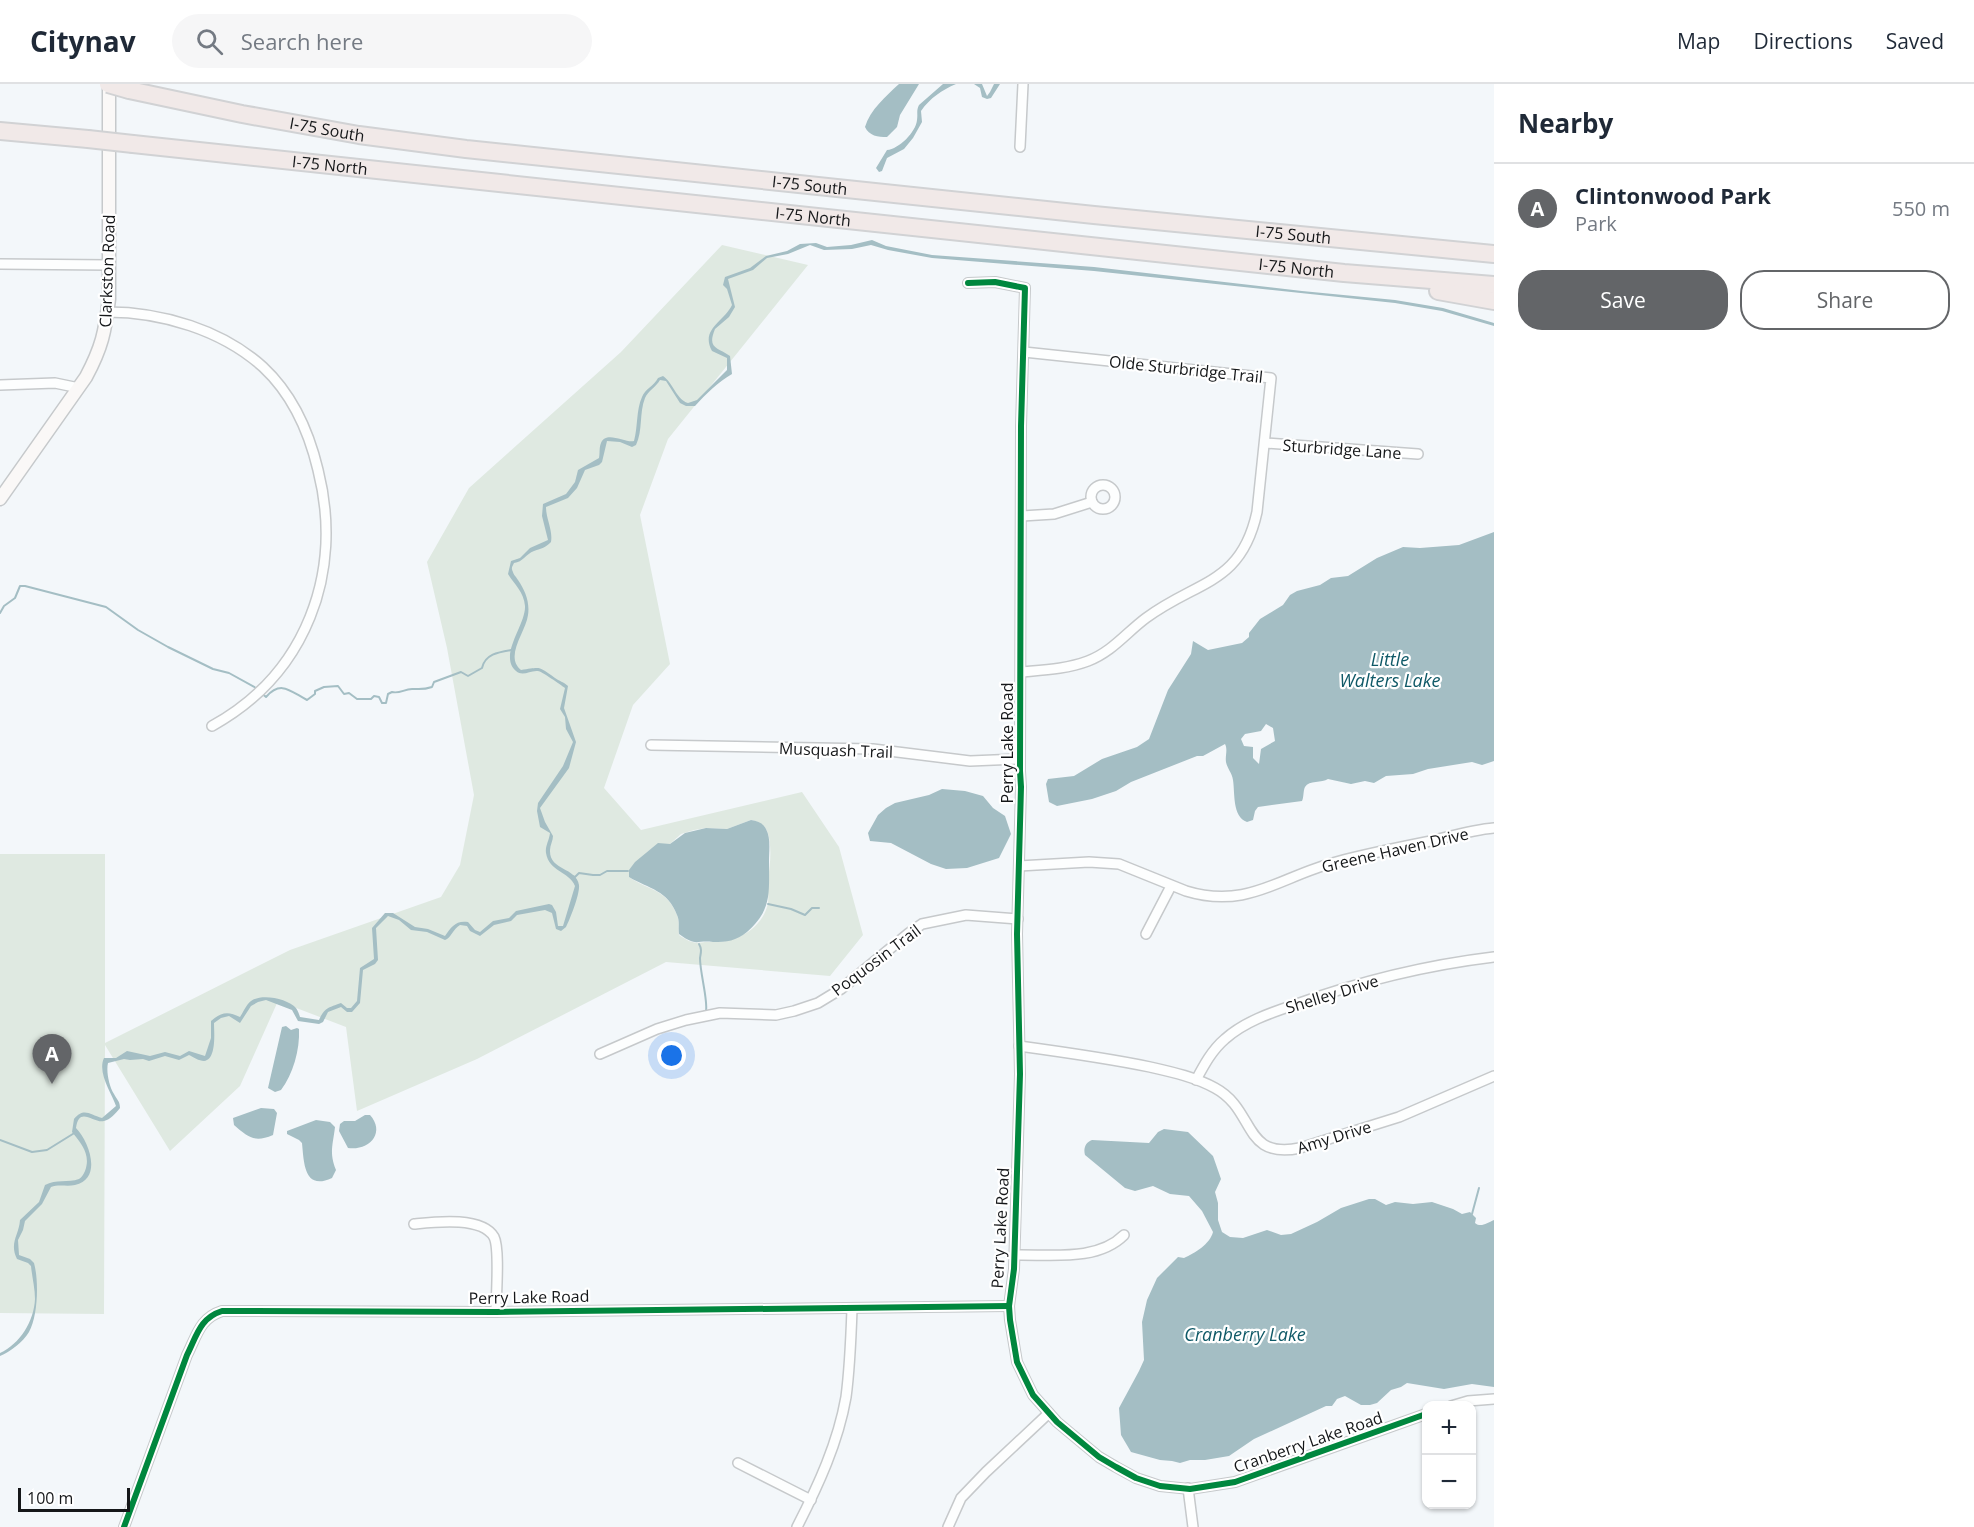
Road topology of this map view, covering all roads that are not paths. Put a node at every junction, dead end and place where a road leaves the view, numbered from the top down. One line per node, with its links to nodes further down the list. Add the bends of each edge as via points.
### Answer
1 (109, 84): 5 (highway, I-75 South, bridge, via 359,135); 9 (street, Clarkston Road)
2 (1023, 84): 4 (street)
3 (0, 130): 10 (highway, I-75 North, bridge)
4 (1020, 147)
5 (1316, 236): 6 (highway); 7 (highway, I-75 South)
6 (1494, 243)
7 (1494, 254)
8 (0, 264): 9 (street)
9 (109, 265): 14 (street, Clarkston Road)
10 (1344, 273): 12 (highway, I-75 North); 13 (highway, via 1354,279)
11 (968, 283): 15 (street, Perry Lake Road, via 995,282 1025,288)
12 (1494, 285)
13 (1494, 301)
14 (107, 312): 17 (street, Clarkston Road, via 97,357); 24 (street, via 173,320 223,339 263,368 291,401 311,442 326,508 322,581 312,616 297,645 264,689)
15 (1024, 352): 18 (street, Olde Sturbridge Trail, via 1271,378); 22 (street, Perry Lake Road)
16 (0, 385): 17 (street, via 55,383)
17 (79, 388): 20 (street, Clarkston Road)
18 (1265, 443): 19 (street, Sturbridge Lane); 23 (street, Olde Sturbridge Trail, via 1253,531 1230,567 1216,579 1159,609 1118,644 1090,660)
19 (1418, 454)
20 (0, 498)
21 (1092, 502): 22 (street, via 1054,514)
22 (1022, 516): 23 (street, Perry Lake Road)
23 (1021, 672): 26 (street, Perry Lake Road)
24 (212, 726)
25 (651, 745): 26 (street, Musquash Trail, via 873,748 970,761)
26 (1020, 759): 28 (street, Perry Lake Road)
27 (1494, 828): 29 (street, Greene Haven Drive, via 1336,861 1240,896 1204,896)
28 (1019, 866): 29 (street, Greene Haven Drive, via 1108,862 1135,869); 30 (street, Perry Lake Road)
29 (1171, 886): 31 (street)
30 (1018, 919): 33 (street, Perry Lake Road); 34 (street, Poquosin Trail, via 966,915 922,924 841,990 818,1003 776,1015 720,1013 686,1020)
31 (1146, 934)
32 (1494, 957): 36 (street, Shelley Drive, via 1356,986 1266,1015 1225,1039)
33 (1019, 1046): 36 (street, Amy Drive, via 1119,1060); 39 (street, Perry Lake Road)
34 (600, 1054)
35 (1494, 1076): 36 (street, Amy Drive, via 1399,1117 1283,1152 1264,1146 1226,1096)
36 (1196, 1080)
37 (414, 1224): 42 (street, via 469,1223 484,1227 494,1237)
38 (1124, 1235): 39 (street, via 1104,1249 1082,1253)
39 (1014, 1255): 40 (street, Perry Lake Road)
40 (1009, 1306): 41 (street, Perry Lake Road); 45 (street, Cranberry Lake Road, via 1017,1362 1033,1395)
41 (852, 1309): 42 (street, Perry Lake Road); 49 (street, via 845,1399 832,1450)
42 (496, 1312): 50 (street, Perry Lake Road, via 244,1309 210,1315 187,1355)
43 (1494, 1400): 44 (street)
44 (1468, 1401)
45 (1049, 1413): 48 (street, Cranberry Lake Road, via 1079,1441 1136,1478 1160,1486); 52 (street, via 961,1498)
46 (1422, 1415): 48 (street, Cranberry Lake Road, via 1235,1482)
47 (738, 1463): 49 (street)
48 (1188, 1488): 53 (street)
49 (811, 1500): 51 (street)
50 (124, 1527)
51 (797, 1527)
52 (948, 1527)
53 (1192, 1527)

